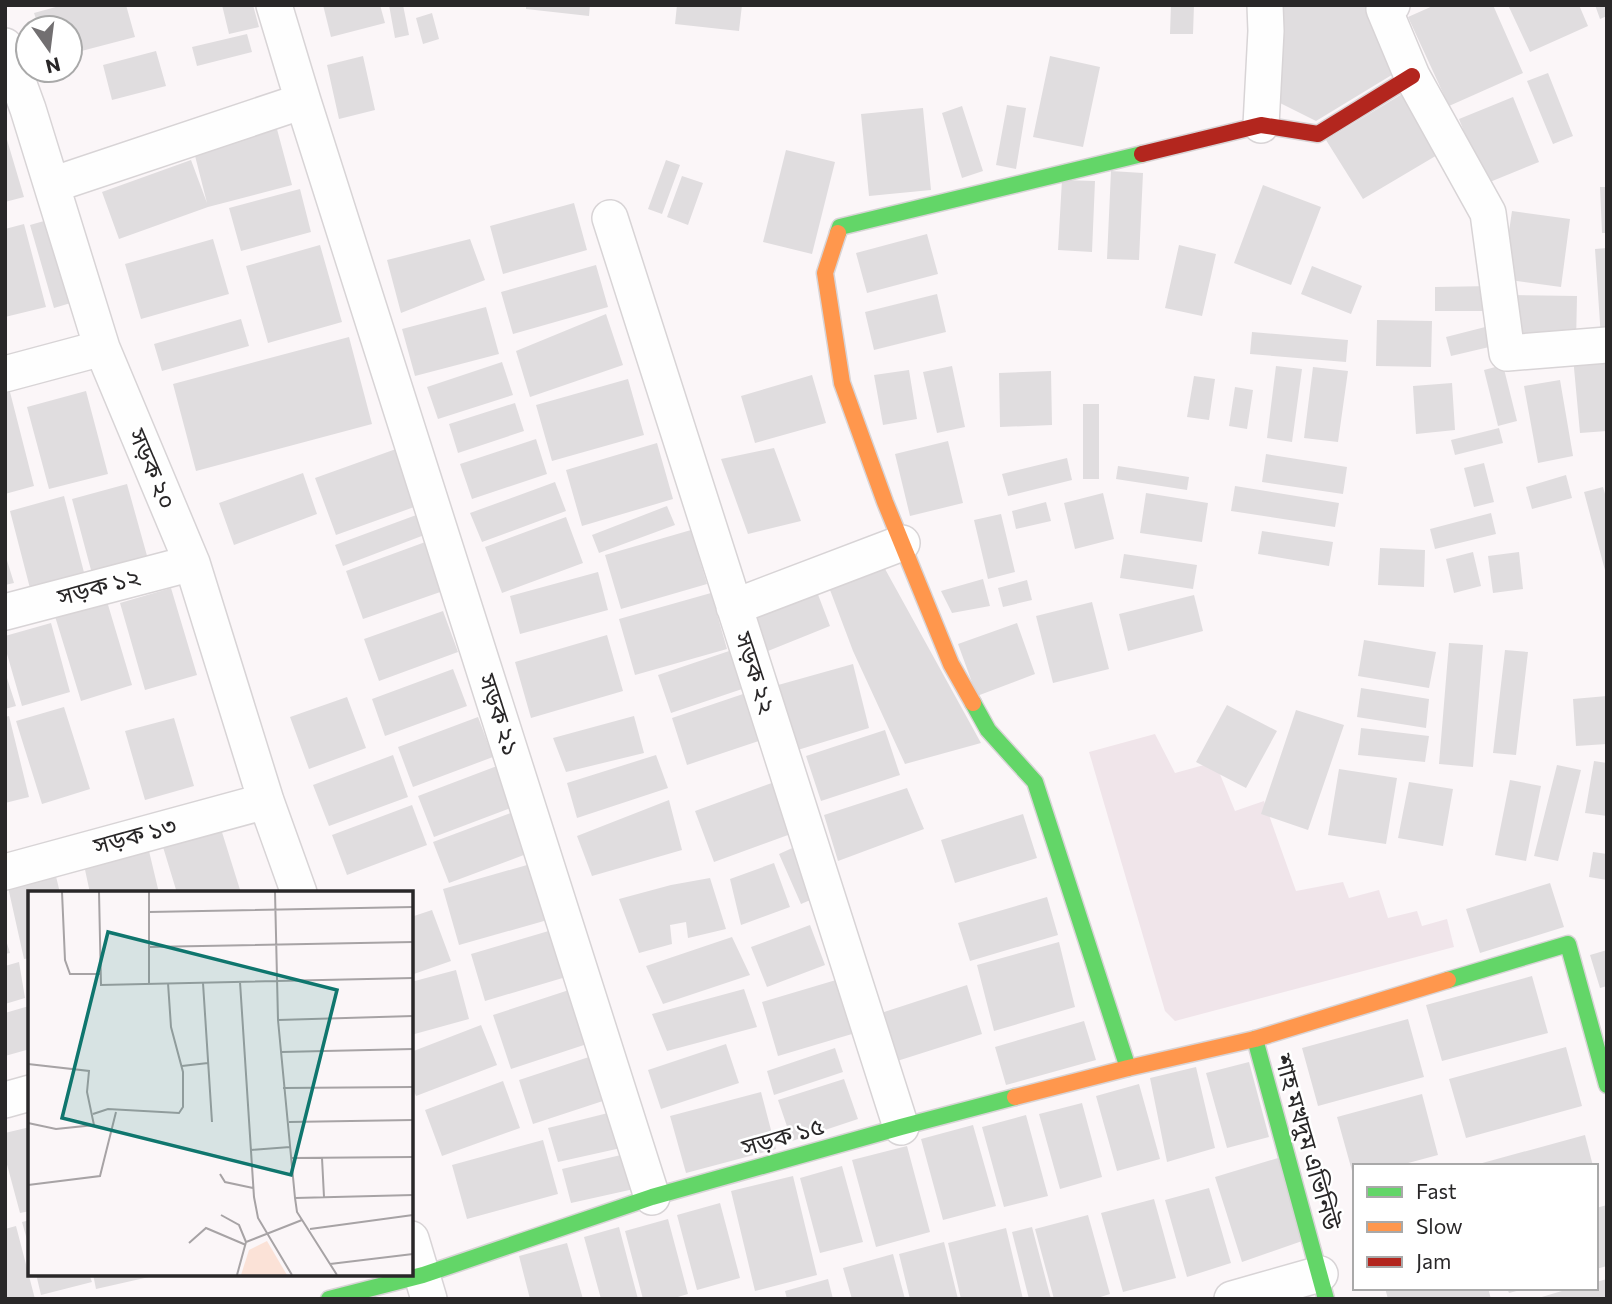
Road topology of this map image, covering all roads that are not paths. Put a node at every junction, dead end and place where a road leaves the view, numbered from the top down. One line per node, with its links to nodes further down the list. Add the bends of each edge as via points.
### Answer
1 (274, 5): 6 (street, সড়ক ২১)
2 (1265, 5): 8 (street)
3 (1392, 5): 5 (street, via 1384,9)
4 (5, 46): 7 (street, সড়ক ২০)
5 (1412, 76): 8 (street, via 1318,134); 11 (street, via 1488,213 1507,353)
6 (303, 101): 9 (street); 28 (street, সড়ক ২১)
7 (17, 112): 9 (street, সড়ক ২০)
8 (1261, 125): 14 (street, via 840,227 825,273 842,383)
9 (52, 185): 12 (street, সড়ক ২০)
10 (610, 218): 16 (street, সড়ক ২২)
11 (1607, 345)
12 (102, 348): 13 (street); 15 (street, সড়ক ২০)
13 (5, 374)
14 (902, 543): 16 (street); 23 (street, via 951,664 988,730 1035,782)
15 (192, 563): 17 (street, সড়ক ১২); 18 (street, সড়ক ২০)
16 (734, 607): 27 (street, সড়ক ২২)
17 (5, 612)
18 (266, 801): 19 (street, সড়ক ১৩); 20 (street, সড়ক ২০)
19 (5, 872)
20 (298, 891)
21 (1598, 1016): 22 (street, সড়ক ১৫, via 1568,944); 24 (street)
22 (1255, 1039): 23 (street, সড়ক ১৫); 30 (street, শাহ মখদুম এভিনিউ)
23 (1128, 1068): 27 (street, সড়ক ১৫)
24 (1607, 1085)
25 (28, 1094): 26 (street)
26 (5, 1100)
27 (901, 1127): 28 (street, সড়ক ১৫)
28 (652, 1197): 31 (street, সড়ক ১৫)
29 (413, 1245): 31 (street)
30 (1323, 1286): 33 (street)
31 (426, 1287): 32 (street, সড়ক ১৫)
32 (330, 1299)
33 (1232, 1299)

